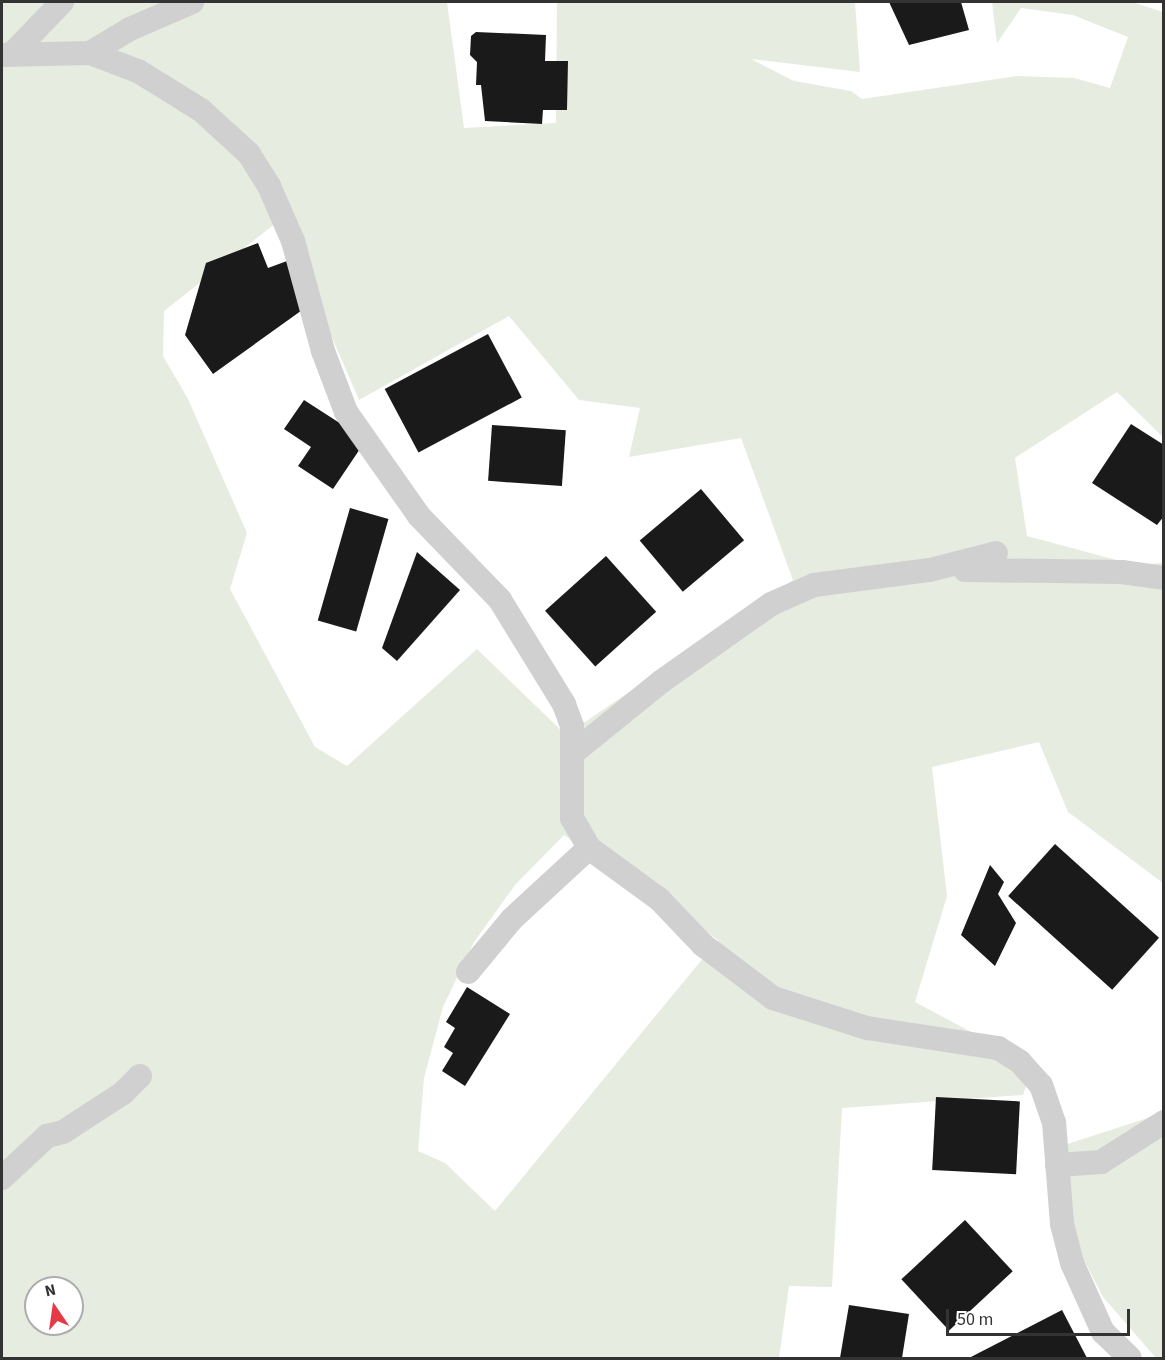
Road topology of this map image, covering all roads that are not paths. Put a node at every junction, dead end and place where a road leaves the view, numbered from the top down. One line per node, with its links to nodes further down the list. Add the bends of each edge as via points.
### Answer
1 (62, 2): 4 (street)
2 (192, 2): 3 (street, via 130,29)
3 (90, 53): 4 (street); 8 (street, via 138,71 176,92 227,131 249,154 269,186 293,241 323,351 346,412 419,516 500,600 564,704 572,726)
4 (7, 54)
5 (996, 553): 6 (street)
6 (930, 570): 7 (street, via 1122,572); 8 (street, via 814,585 771,604 662,681)
7 (1164, 578)
8 (573, 753): 9 (street, via 572,818)
9 (589, 848): 10 (street, via 512,919); 13 (street, via 659,899 703,945 773,998 867,1028 998,1048 1020,1062 1044,1095 1054,1122)
10 (468, 972)
11 (140, 1076): 14 (street, via 123,1093 63,1132 47,1136)
12 (1164, 1122): 13 (street, via 1101,1161)
13 (1057, 1165): 15 (street, via 1062,1224 1072,1263 1103,1332)
14 (2, 1178)
15 (1130, 1359)

